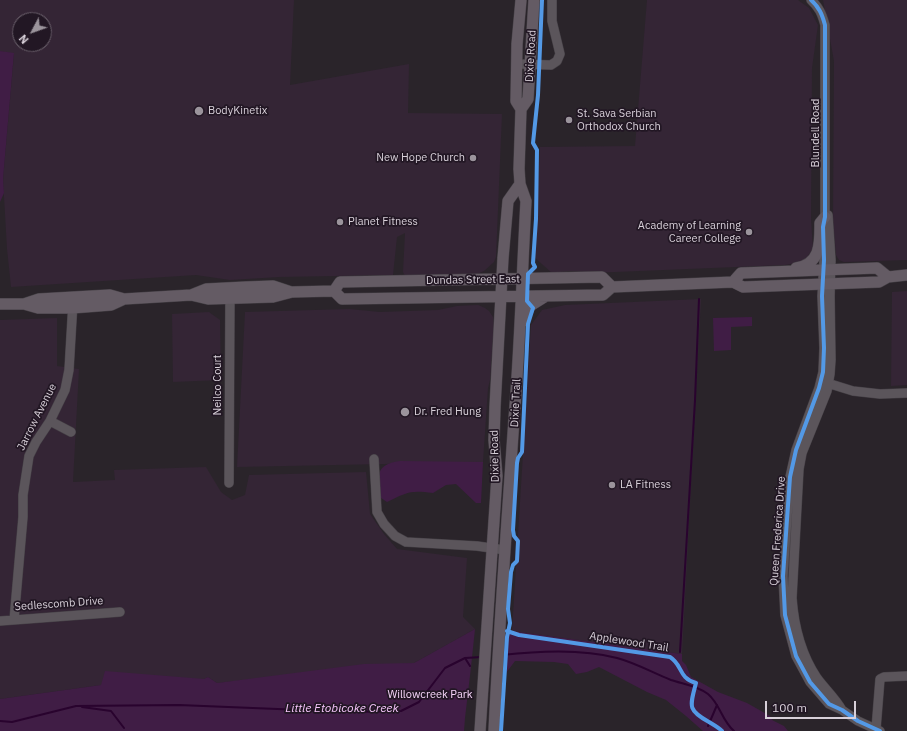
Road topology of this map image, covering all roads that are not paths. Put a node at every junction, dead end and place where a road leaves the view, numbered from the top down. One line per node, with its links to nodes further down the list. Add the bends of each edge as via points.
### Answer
1 (521, 0): 5 (main road, Dixie Road)
2 (534, 0): 6 (main road, Dixie Road)
3 (552, 0): 6 (street, via 552,21 559,57 551,65)
4 (811, 0): 9 (street, Blundell Road, via 822,13 825,25)
5 (518, 64): 6 (street); 7 (main road, Dixie Road, via 516,101)
6 (530, 65): 7 (main road, Dixie Road, via 528,99)
7 (521, 109): 8 (main road, Dixie Road)
8 (520, 184): 10 (main road, Dixie Road, via 526,201); 11 (main road, Dixie Road, via 508,201)
9 (825, 213): 12 (street, Blundell Road, via 829,216); 13 (main road, via 820,223 820,246 815,257 804,266)
10 (523, 257): 17 (main road, Dixie Road); 18 (main road, via 532,270)
11 (503, 258): 16 (main road, Dixie Road); 19 (main road, via 493,271)
12 (827, 269): 13 (main road, Dundas Street East); 15 (main road, Dundas Street East, via 877,268); 21 (street, Queen Frederica Drive)
13 (782, 271): 20 (main road, Dundas Street East, via 741,273)
14 (907, 275): 15 (main road, Dundas Street East)
15 (888, 277): 21 (main road, Dundas Street East, via 879,282)
16 (502, 279): 17 (main road, Dundas Street East); 19 (main road, Dundas Street East); 25 (main road, Dixie Road)
17 (522, 279): 18 (main road, Dundas Street East); 26 (main road, Dixie Road)
18 (548, 279): 22 (main road, Dundas Street East, via 602,277)
19 (480, 280): 23 (main road, Dundas Street East, via 340,282)
20 (733, 282): 21 (main road, Dundas Street East, via 742,287); 22 (main road, Dundas Street East)
21 (827, 284): 33 (street, Queen Frederica Drive, via 832,360)
22 (612, 287): 27 (main road, Dundas Street East, via 603,295)
23 (334, 291): 24 (main road, Dundas Street East, via 292,292 273,286); 28 (main road, Dundas Street East, via 342,299)
24 (230, 293): 29 (main road, Dundas Street East, via 206,289 191,295 124,299 111,305); 38 (street, Neilco Court)
25 (501, 296): 26 (main road, Dundas Street East); 28 (main road, Dundas Street East); 31 (main road, Dixie Road)
26 (521, 296): 27 (main road, Dundas Street East); 32 (main road, Dixie Road)
27 (548, 296): 32 (main road, via 530,306)
28 (481, 297): 31 (main road)
29 (73, 302): 30 (main road, Dundas Street East, via 38,308 24,304); 35 (street, Jarrow Avenue, via 68,377 65,390)
30 (0, 304)
31 (500, 317): 39 (main road, Dixie Road, via 494,434 497,476)
32 (519, 326): 40 (main road, Dixie Road)
33 (825, 382): 34 (street, via 860,392); 45 (street, Queen Frederica Drive, via 799,469 793,617 806,658 842,710)
34 (907, 393)
35 (50, 421): 36 (street); 42 (street, Jarrow Avenue, via 29,456 23,495)
36 (71, 432)
37 (374, 459): 39 (street, via 378,512 384,524 395,536 406,542)
38 (228, 483)
39 (491, 548): 40 (street); 46 (main road, Dixie Road)
40 (505, 550): 47 (main road, Dixie Road)
41 (120, 612): 42 (street, Sedlescomb Drive)
42 (14, 620): 43 (street, Sedlescomb Drive)
43 (0, 621)
44 (907, 676): 45 (street, via 880,679)
45 (878, 730)
46 (480, 731)
47 (494, 731)

